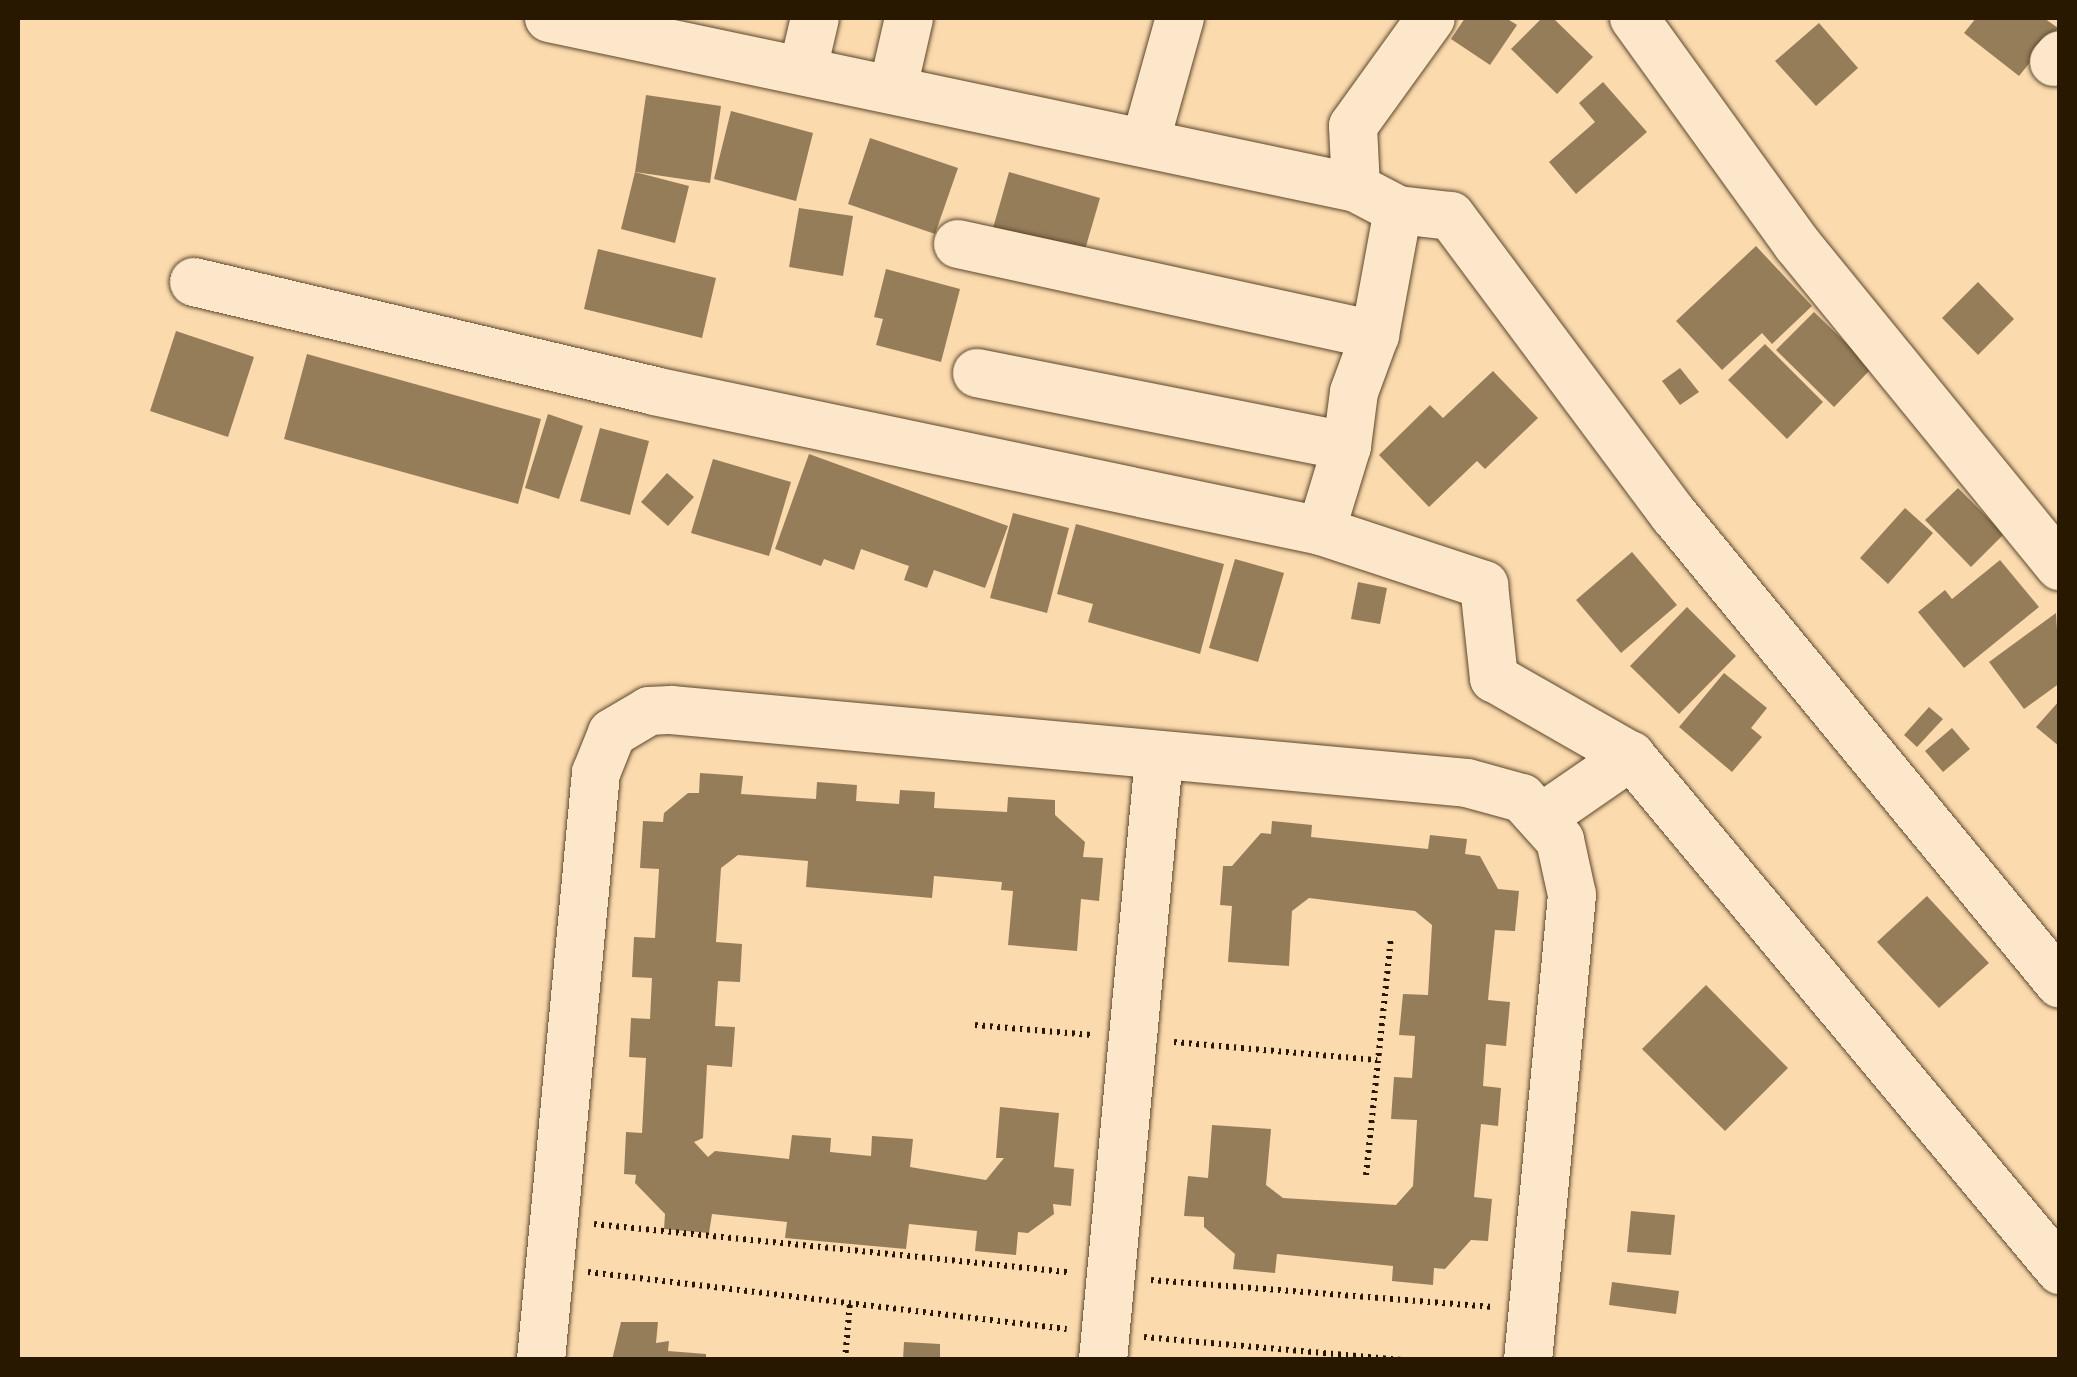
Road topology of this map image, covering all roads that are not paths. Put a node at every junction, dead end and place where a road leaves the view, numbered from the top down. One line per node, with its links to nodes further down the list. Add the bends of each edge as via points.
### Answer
1 (562, 18): 7 (street)
2 (815, 18): 7 (street)
3 (910, 18): 8 (street)
4 (1180, 18): 9 (street)
5 (1430, 18): 10 (street, via 1353,126)
6 (1634, 18): 18 (street, via 1797,244)
7 (803, 69): 8 (street)
8 (893, 88): 9 (street)
9 (1145, 142): 10 (street)
10 (1356, 188): 11 (street)
11 (1398, 210): 14 (street); 22 (street, via 1451,216 1674,515)
12 (958, 244): 14 (street)
13 (194, 282): 17 (street, via 654,391)
14 (1375, 335): 16 (street, via 1354,392)
15 (977, 374): 16 (street)
16 (1347, 446): 17 (street)
17 (1322, 531): 19 (street, via 1484,585 1494,678)
18 (2060, 566)
19 (1631, 756): 21 (street); 23 (street)
20 (1158, 757): 21 (street, via 1496,786); 24 (street); 25 (street, via 671,710 629,720 612,733 596,773)
21 (1544, 816): 26 (street, via 1566,854 1572,895)
22 (2060, 984)
23 (2060, 1270)
24 (1104, 1347)
25 (540, 1360)
26 (1528, 1360)

